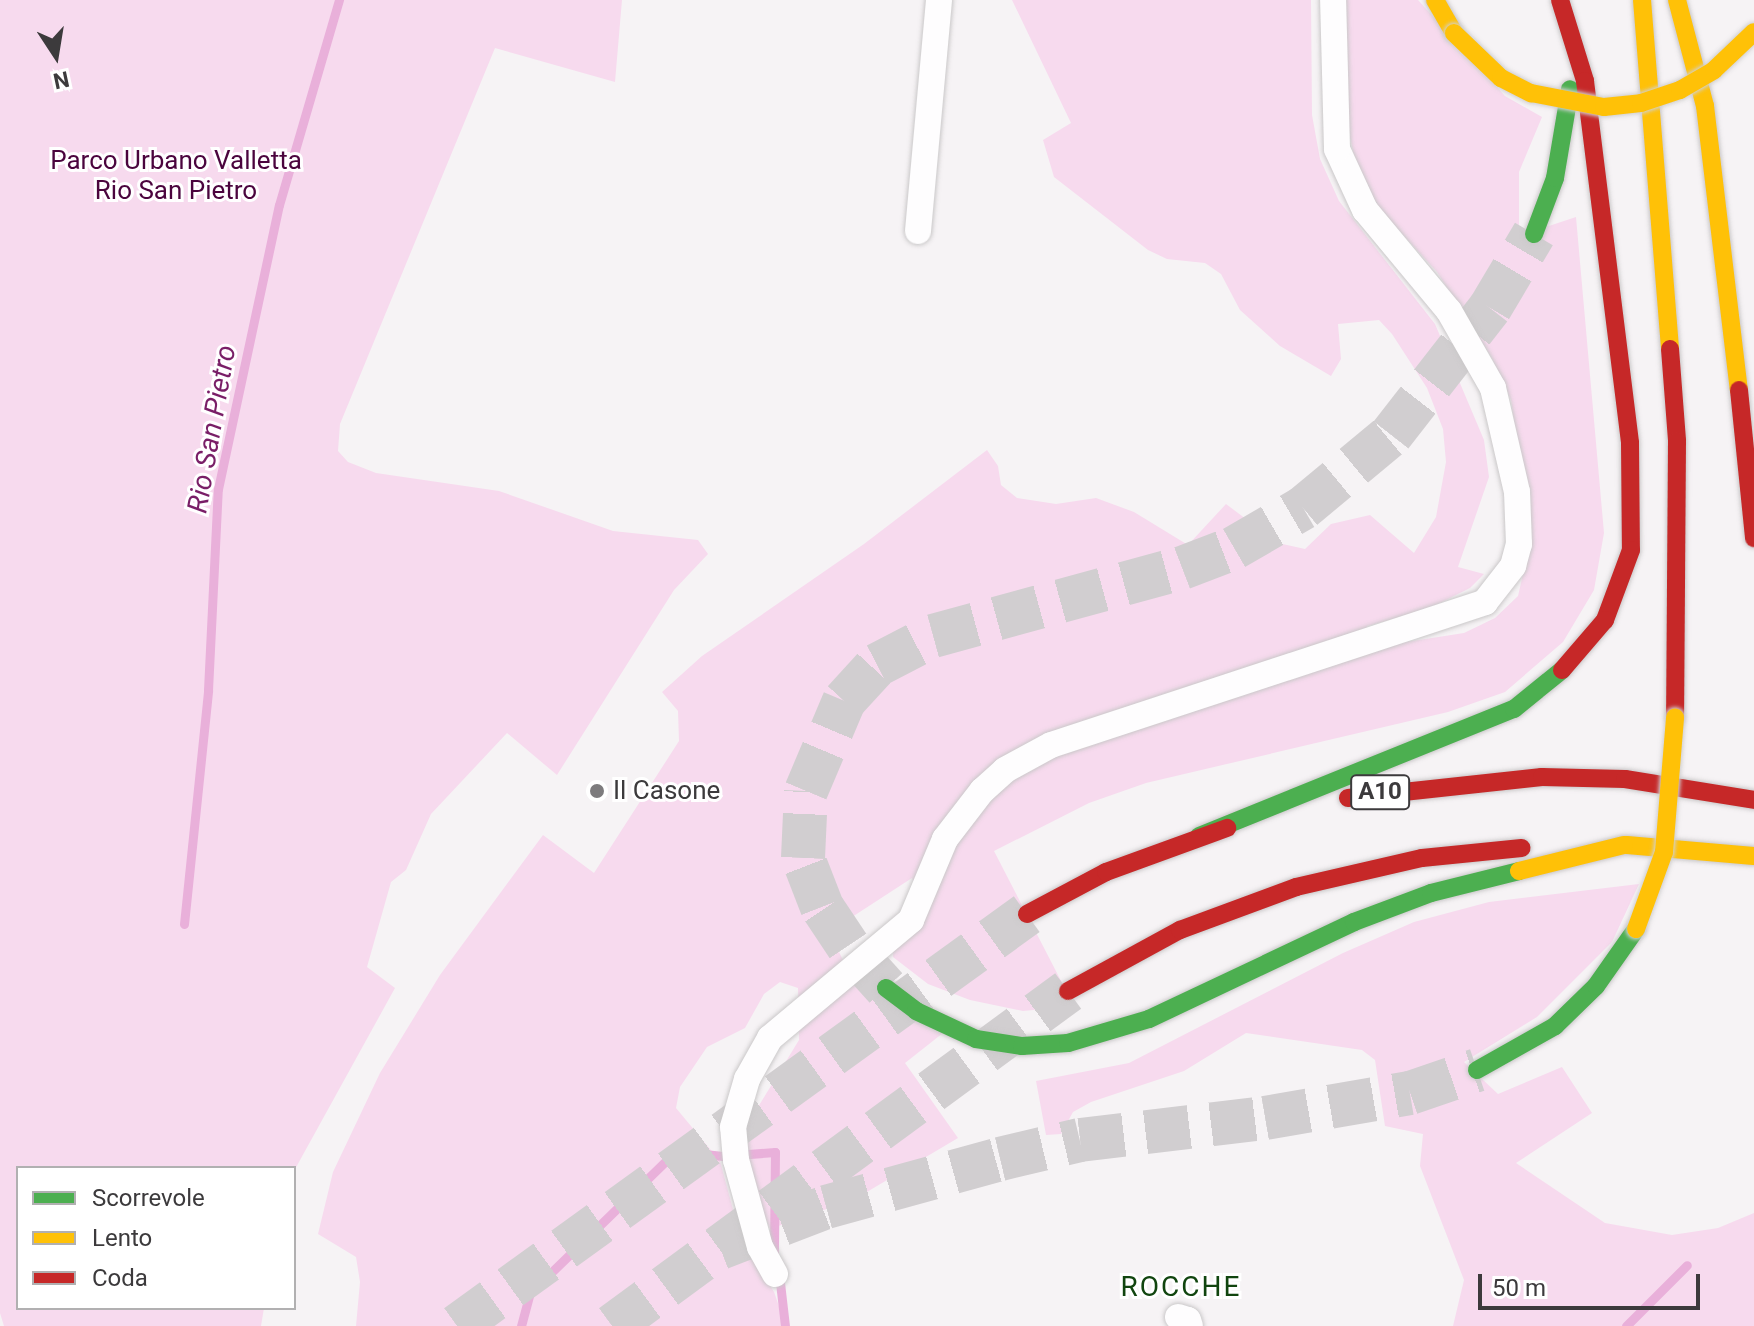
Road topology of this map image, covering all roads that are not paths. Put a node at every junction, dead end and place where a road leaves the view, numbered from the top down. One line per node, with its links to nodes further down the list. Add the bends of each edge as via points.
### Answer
1 (939, 0): 9 (street)
2 (1333, 0): 20 (street, via 1334,114 1347,179 1365,210 1449,311 1493,388 1517,492 1519,544 1513,566 1485,602 1051,745 1005,770 982,791 945,839 911,920 770,1038 747,1079 733,1127 736,1160 760,1247)
3 (1435, 0): 7 (main road, bridge, via 1454,33 1501,78 1531,93 1604,107 1641,103 1680,90 1714,70)
4 (1560, 0): 8 (main road)
5 (1642, 0): 19 (main road, bridge, via 1677,441 1675,717 1664,852 1636,929 1596,986 1555,1026)
6 (1677, 0): 11 (main road, via 1705,106 1724,232)
7 (1754, 32)
8 (1572, 35): 10 (main road, via 1562,149); 13 (main road, via 1585,81 1630,456 1631,550 1605,620 1575,660 1514,709)
9 (918, 231)
10 (1534, 234)
11 (1754, 538)
12 (1754, 800): 13 (main road, A10, via 1639,780 1542,777 1374,793)
13 (1199, 836): 16 (main road, A10, via 1106,872)
14 (1624, 845): 15 (main road); 17 (main road, via 1431,893 1354,922 1149,1019 1068,1043 1022,1046 976,1039 916,1011); 18 (main road, via 1498,849 1353,872 1180,930)
15 (1754, 856)
16 (1027, 914)
17 (886, 988)
18 (1068, 991)
19 (1477, 1070)
20 (775, 1274)

